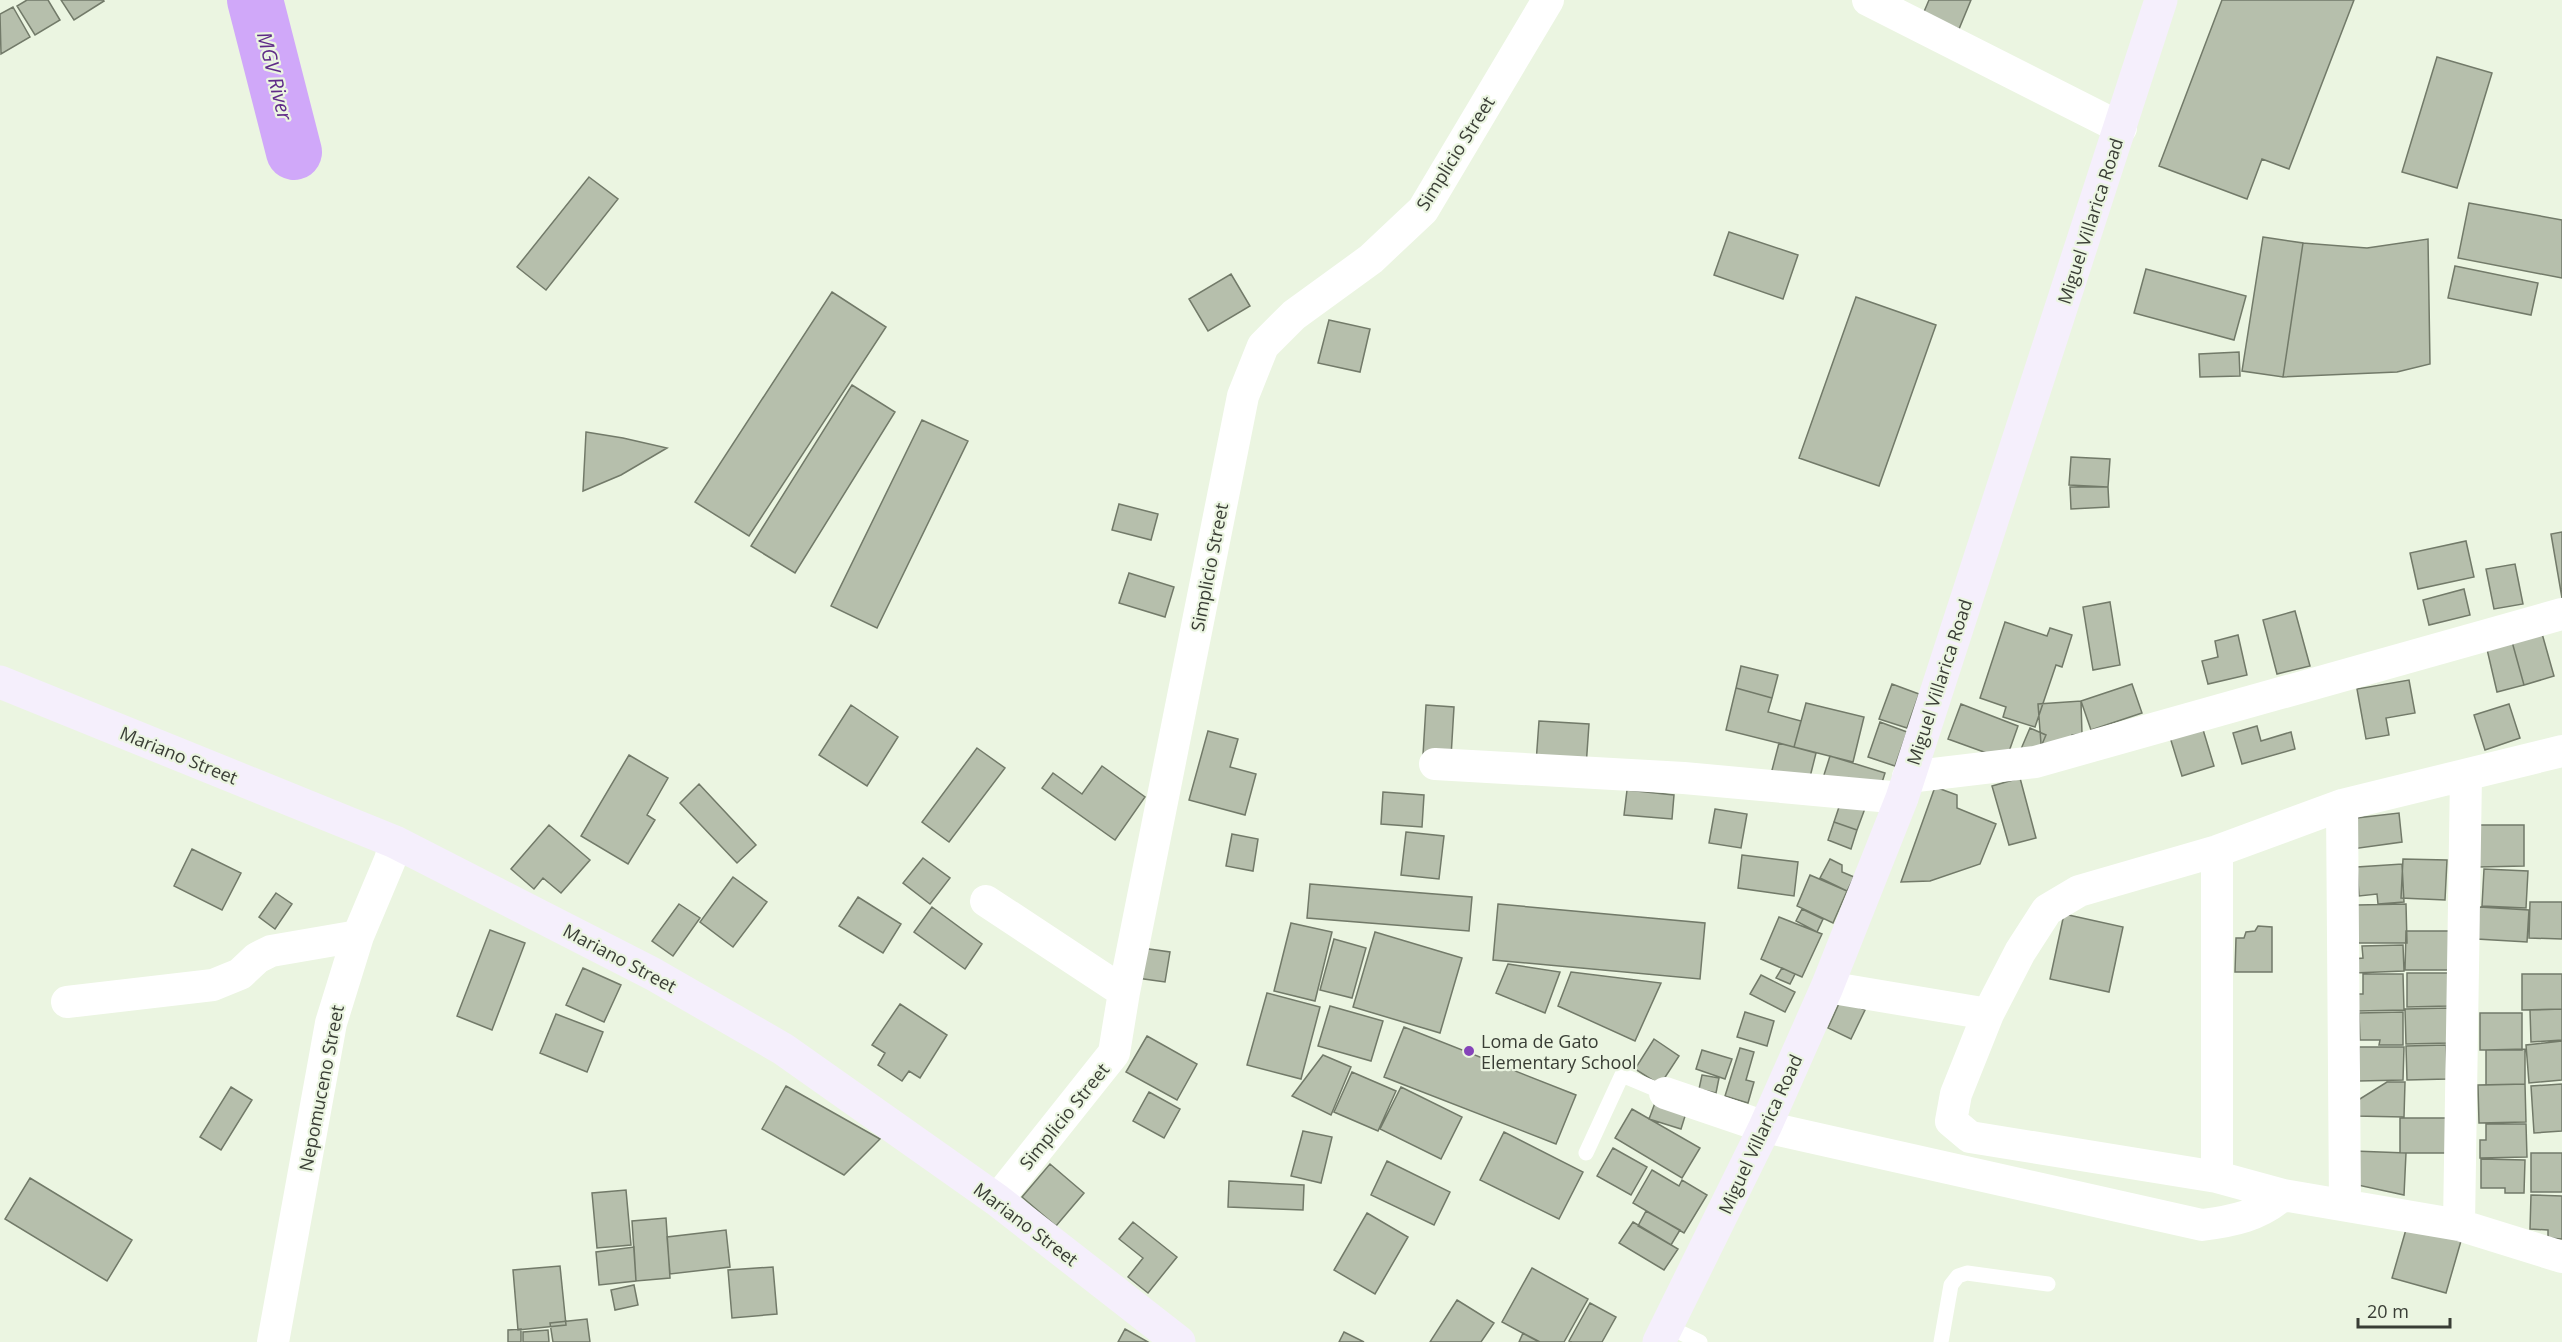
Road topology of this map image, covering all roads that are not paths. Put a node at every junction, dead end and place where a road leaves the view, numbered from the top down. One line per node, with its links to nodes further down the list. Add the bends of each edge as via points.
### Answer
1 (1548, 0): 17 (street, Simplicio Street, via 1423,210 1371,259 1315,298 1263,346 1243,396)
2 (1868, 0): 4 (street)
3 (2161, 0): 4 (main road, Miguel Villarica Road)
4 (2121, 128): 10 (main road, Miguel Villarica Road)
5 (2562, 615): 10 (street, via 2035,762)
6 (0, 682): 12 (main road, Mariano Street)
7 (2562, 751): 9 (street)
8 (1435, 764): 10 (street)
9 (2466, 775): 11 (street); 27 (street)
10 (1905, 787): 16 (main road, Miguel Villarica Road)
11 (2342, 805): 13 (street); 26 (street)
12 (394, 842): 15 (street, Nepomuceno Street); 25 (main road, Mariano Street, via 653,974 783,1049)
13 (2217, 851): 19 (street, via 2079,891 2047,910); 23 (street)
14 (986, 901): 17 (street)
15 (358, 936): 18 (street, via 271,951 240,974 213,985); 31 (street, Nepomuceno Street, via 331,1023)
16 (1827, 987): 19 (street); 21 (main road, Miguel Villarica Road)
17 (1124, 992): 25 (street, Simplicio Street, via 1114,1053)
18 (67, 1002)
19 (1988, 1014): 23 (street, via 1956,1094 1951,1122 1970,1137)
20 (1665, 1093): 21 (street); 22 (lane, via 1622,1075)
21 (1765, 1127): 24 (street, via 2202,1225 2238,1220 2269,1207); 30 (main road, Miguel Villarica Road)
22 (1586, 1153)
23 (2217, 1177): 24 (street)
24 (2283, 1195): 26 (street)
25 (997, 1200): 32 (main road, Mariano Street)
26 (2345, 1205): 27 (street)
27 (2460, 1225): 28 (street)
28 (2562, 1257)
29 (2048, 1284): 34 (lane, via 1967,1273 1958,1276 1951,1285)
30 (1663, 1334): 33 (lane)
31 (273, 1342)
32 (1179, 1342)
33 (1700, 1342)
34 (1941, 1342)

